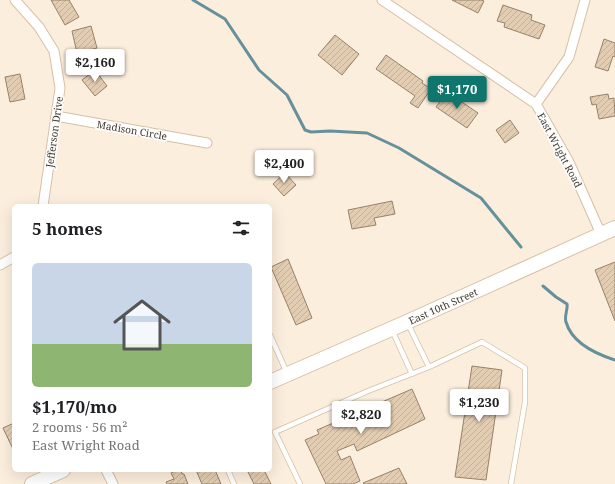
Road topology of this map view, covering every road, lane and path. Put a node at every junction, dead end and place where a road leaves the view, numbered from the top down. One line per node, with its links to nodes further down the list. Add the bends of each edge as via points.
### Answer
1 (15, 0): 5 (street, Jefferson Drive, via 39,27 54,51 60,88)
2 (382, 0): 4 (street, East Wright Road)
3 (585, 0): 4 (street, via 569,57)
4 (536, 104): 9 (street, East Wright Road, via 569,162)
5 (56, 116): 6 (street, Madison Circle); 7 (street, Jefferson Drive)
6 (208, 143)
7 (43, 204)
8 (615, 228): 9 (main road, East 10th Street)
9 (601, 234): 12 (main road, East 10th Street)
10 (12, 258): 11 (street)
11 (0, 265)
12 (407, 322): 13 (main road, East 10th Street); 15 (lane)
13 (392, 329): 16 (main road, East 10th Street); 17 (lane)
14 (272, 339): 16 (lane)
15 (429, 367): 17 (lane); 26 (lane, via 482,342 525,368 525,402)
16 (288, 374): 18 (main road, East 10th Street)
17 (412, 374): 25 (lane, via 275,432)
18 (272, 381)
19 (59, 472): 22 (main road)
20 (107, 472): 23 (street)
21 (229, 472): 24 (lane)
22 (32, 484)
23 (113, 484)
24 (234, 484)
25 (300, 484)
26 (512, 484)

